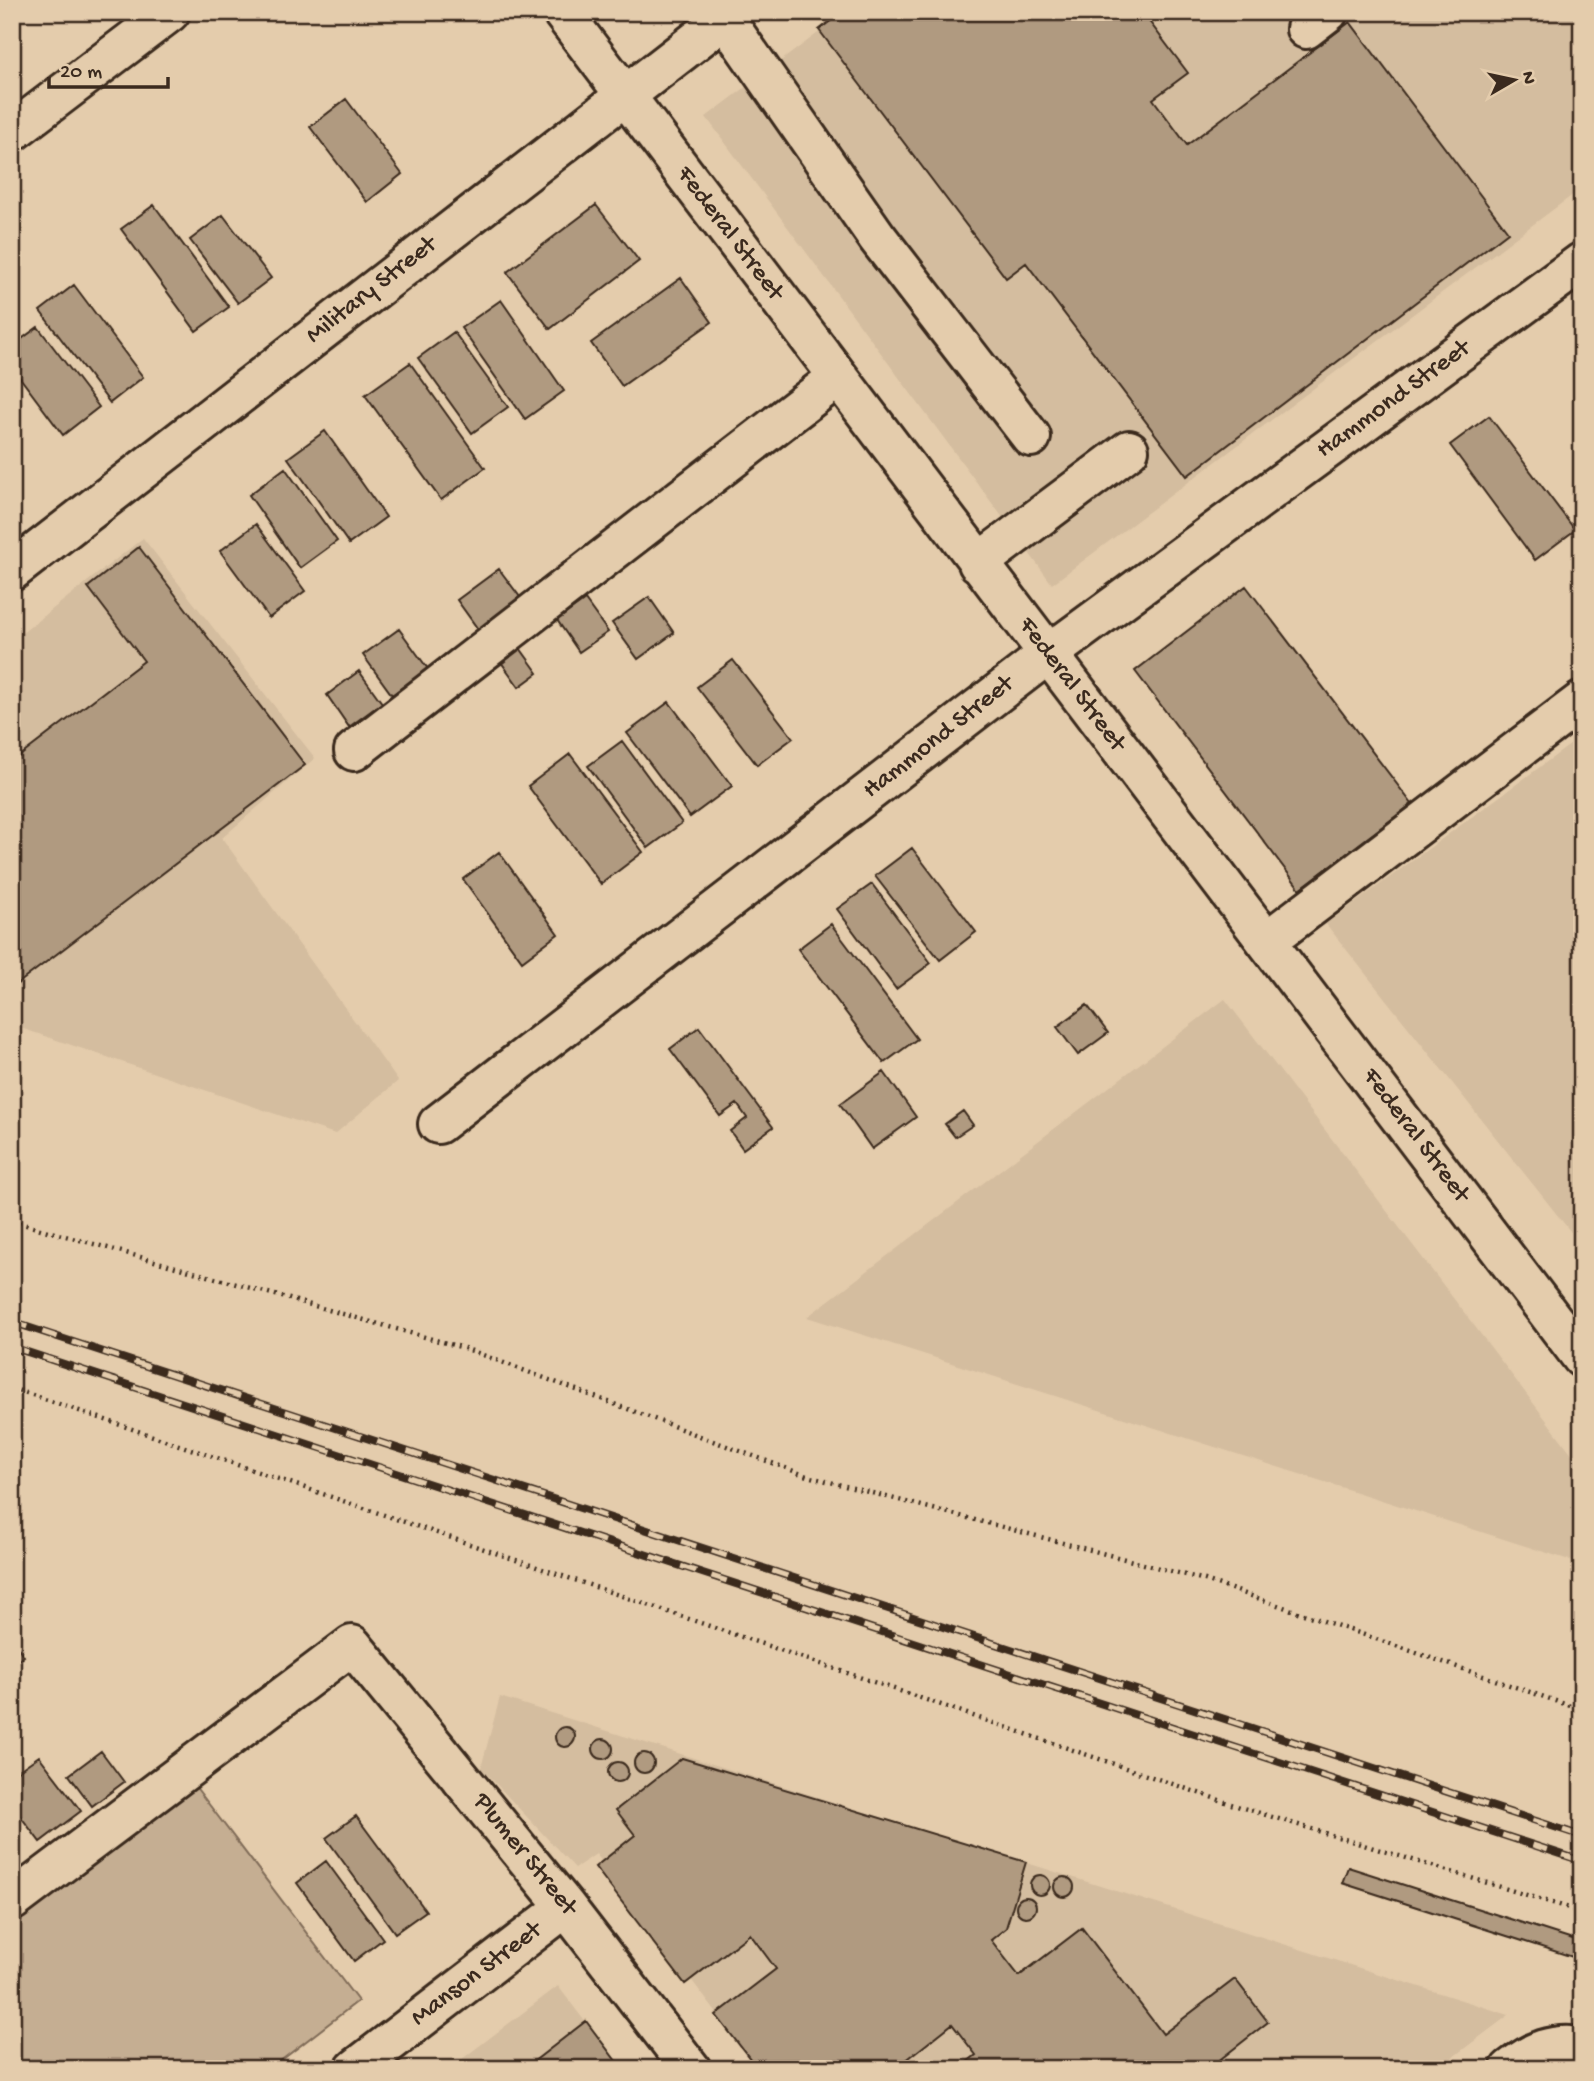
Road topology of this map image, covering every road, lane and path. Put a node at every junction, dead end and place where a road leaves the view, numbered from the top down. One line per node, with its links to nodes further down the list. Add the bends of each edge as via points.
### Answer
1 (170, 12): 5 (street)
2 (562, 12): 4 (street, Federal Street)
3 (729, 16): 4 (street, Military Street); 8 (street, via 877,237)
4 (624, 96): 7 (street, Federal Street); 11 (street, Military Street)
5 (12, 132)
6 (1582, 262): 12 (street, Hammond Street)
7 (837, 377): 10 (street, Federal Street); 14 (street)
8 (1031, 437)
9 (1129, 450): 10 (street)
10 (978, 563): 12 (street, Federal Street)
11 (12, 571)
12 (1047, 655): 15 (street, Federal Street); 16 (street, Hammond Street)
13 (1582, 701): 15 (street)
14 (354, 751)
15 (1268, 940): 18 (street, Federal Street)
16 (438, 1124)
17 (12, 1221): 20 (path, via 464,1348 807,1476 1205,1580)
18 (1582, 1358)
19 (12, 1388): 23 (path, via 1240,1807)
20 (1582, 1710)
21 (12, 1901): 22 (street, Plumer Street, via 352,1645)
22 (566, 1907): 26 (street, Manson Street); 27 (street, Plumer Street)
23 (1582, 1912)
24 (1582, 2047): 25 (street, via 1564,2044 1540,2049)
25 (1516, 2064)
26 (355, 2069)
27 (691, 2069)

